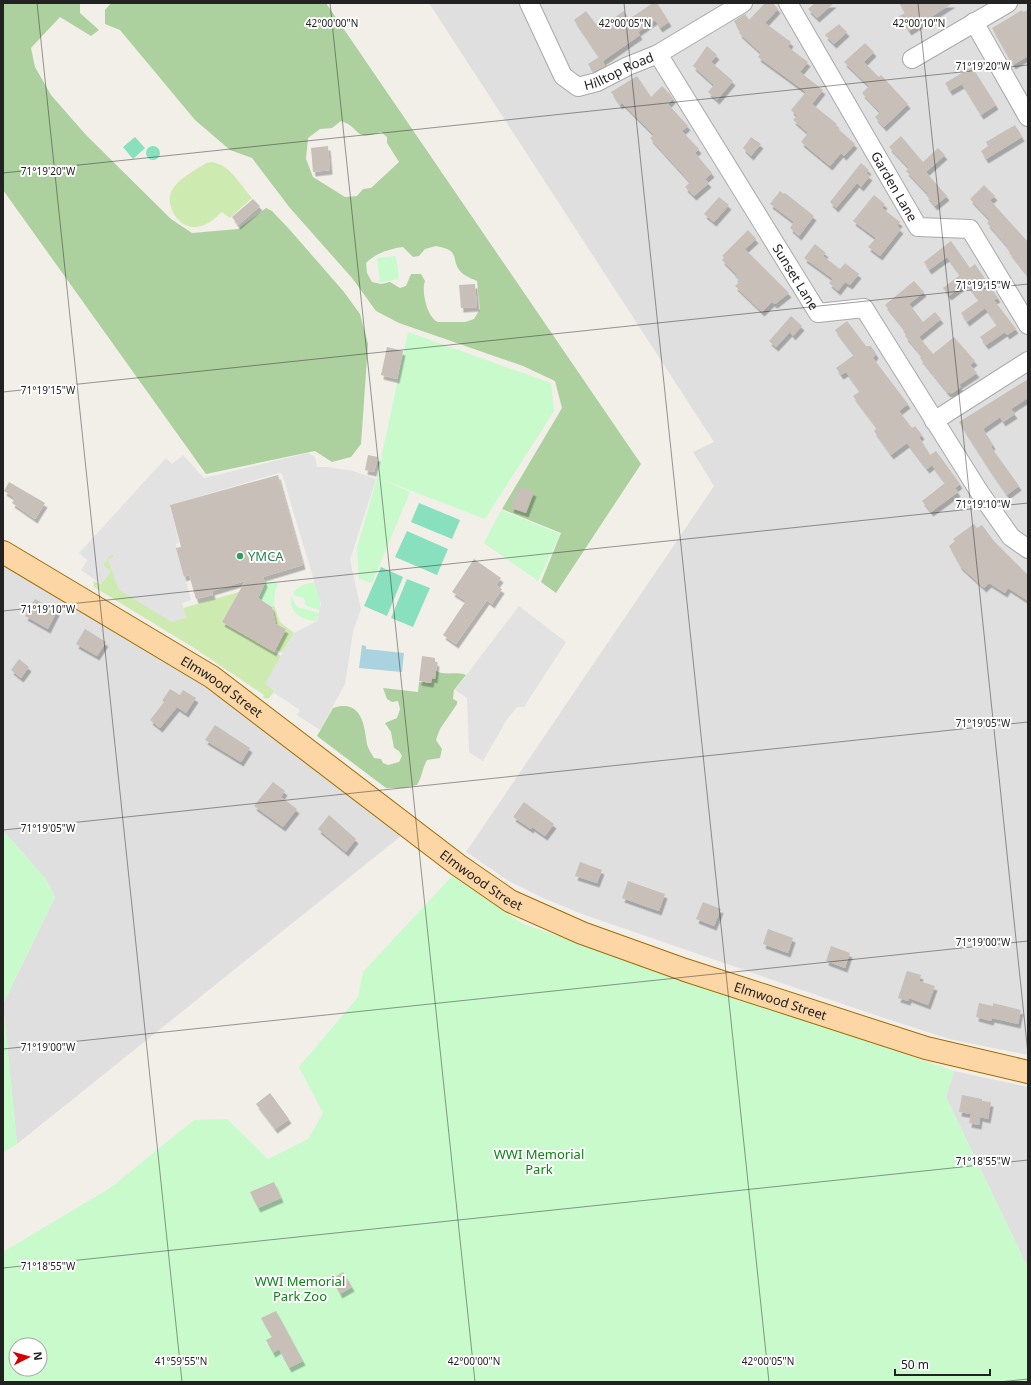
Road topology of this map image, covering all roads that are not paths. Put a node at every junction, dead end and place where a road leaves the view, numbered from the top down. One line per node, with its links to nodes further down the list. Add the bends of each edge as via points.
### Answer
1 (529, 3): 6 (street, Hilltop Road, via 563,76 578,87 597,82)
2 (743, 3): 6 (street, Hilltop Road)
3 (788, 3): 9 (street, Garden Lane, via 918,227 970,229)
4 (1008, 3): 5 (street)
5 (974, 22): 7 (street); 8 (street)
6 (658, 54): 11 (street, Sunset Lane, via 818,313 864,308)
7 (912, 59)
8 (1028, 117)
9 (1028, 325)
10 (1028, 361): 11 (street)
11 (934, 420): 12 (street, Sunset Lane, via 980,493 1011,536)
12 (1028, 549)
13 (3, 552): 14 (main road, Elmwood Street, via 212,677 458,865 510,901 582,933 685,970 926,1048)
14 (1028, 1072)

